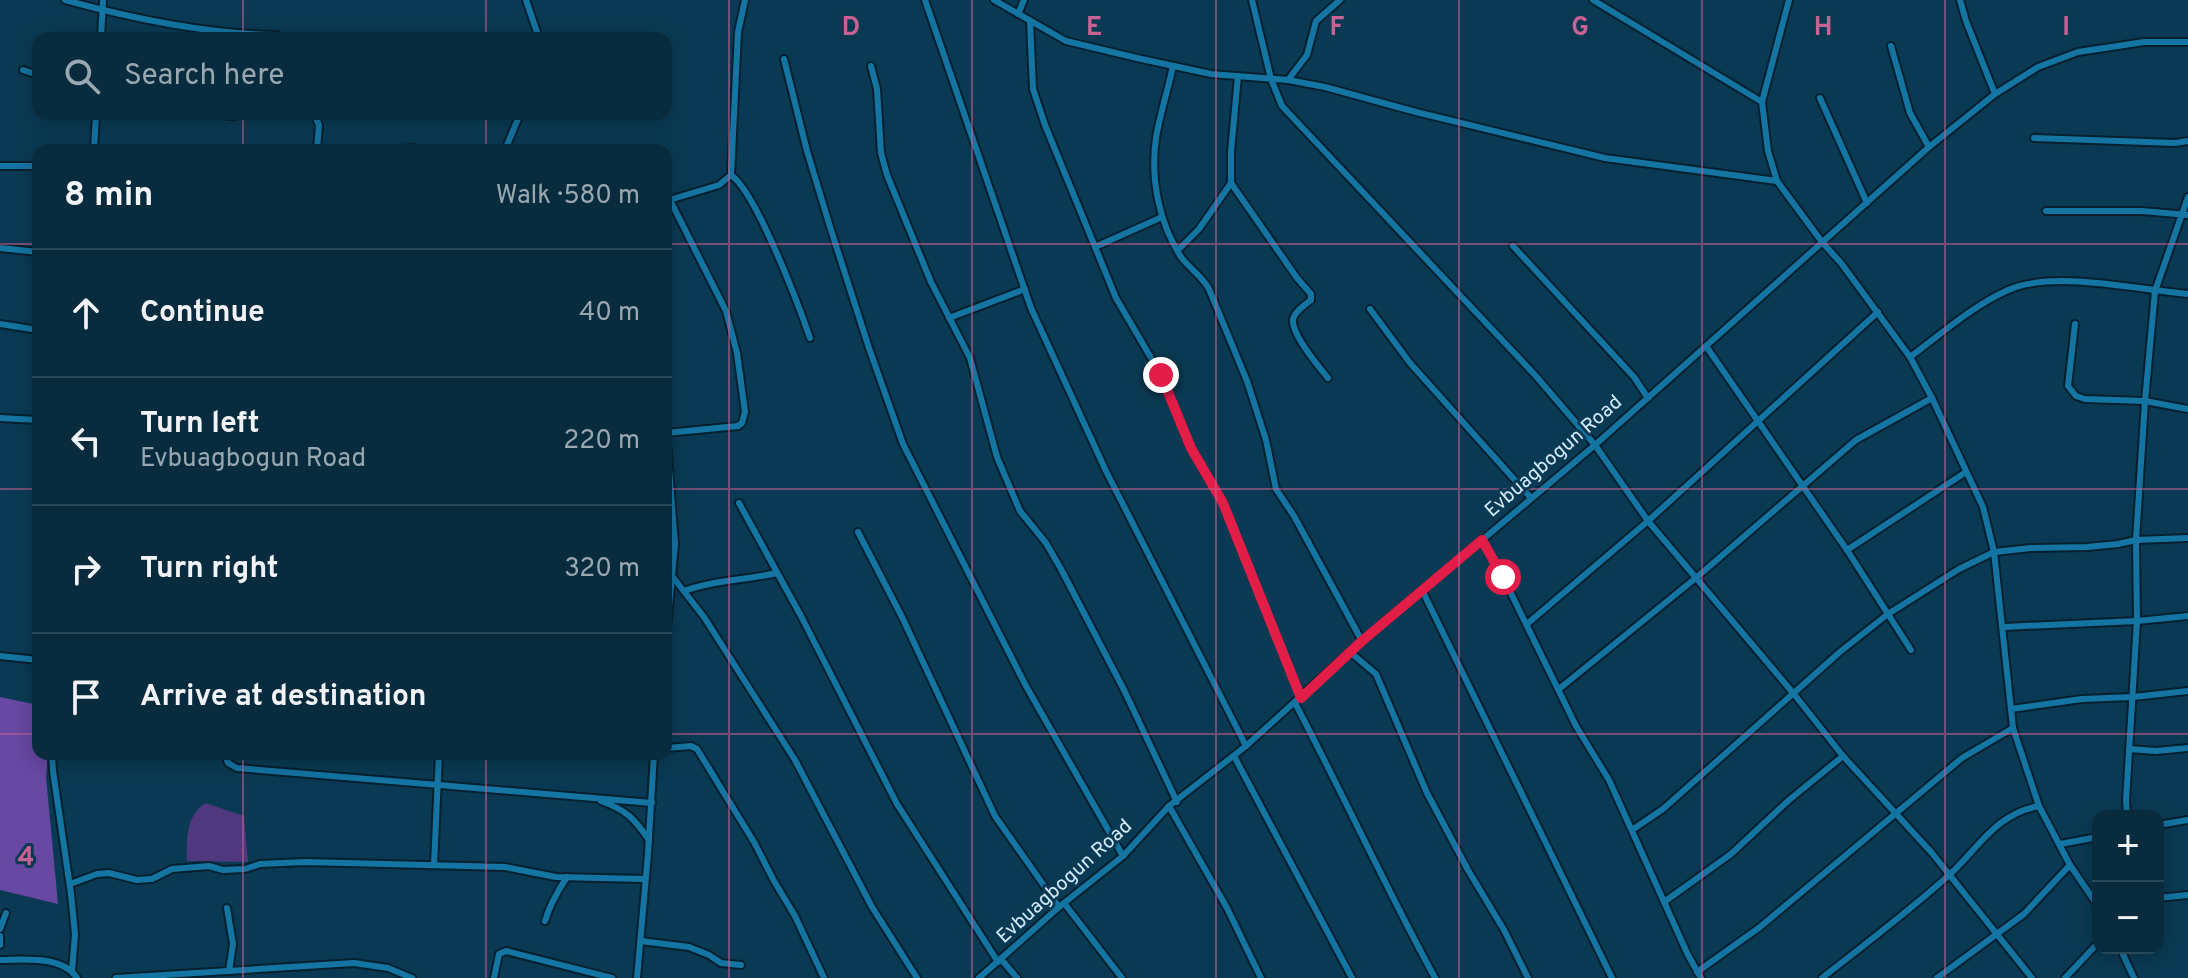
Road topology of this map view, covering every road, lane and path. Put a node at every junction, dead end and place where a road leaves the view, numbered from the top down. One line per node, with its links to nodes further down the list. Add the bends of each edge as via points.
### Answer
1 (65, 0): 13 (street)
2 (103, 0): 13 (street)
3 (526, 0): 18 (street)
4 (745, 0): 43 (street, via 738,32)
5 (925, 0): 59 (street)
6 (994, 0): 14 (street)
7 (1024, 0): 14 (street)
8 (1252, 0): 27 (street)
9 (1340, 0): 28 (street, via 1316,21 1307,55)
10 (1593, 0): 31 (street)
11 (1789, 0): 31 (street)
12 (1960, 0): 29 (street)
13 (102, 10): 16 (street); 17 (street)
14 (1018, 14): 15 (street)
15 (1030, 21): 23 (street, via 1066,41); 55 (street, via 1033,89)
16 (101, 32)
17 (224, 32)
18 (537, 32)
19 (2188, 42): 29 (street, Evbuagbogun Road, via 2078,52 2038,67)
20 (1891, 46): 40 (street, via 1910,113)
21 (784, 59): 140 (street, via 831,230 903,444 1026,686)
22 (871, 66): 64 (street, via 887,175)
23 (1173, 66): 26 (street); 52 (street, via 1156,139 1155,179)
24 (23, 70): 25 (street)
25 (32, 73)
26 (1238, 76): 27 (street); 45 (street)
27 (1271, 79): 28 (street); 80 (street, via 1282,106 1297,123)
28 (1288, 80): 44 (street, via 1605,158)
29 (1995, 94): 40 (street, Evbuagbogun Road)
30 (1820, 98): 48 (street)
31 (1762, 102): 44 (street)
32 (96, 120): 37 (street)
33 (317, 120): 38 (street)
34 (518, 120): 39 (street)
35 (2034, 138): 36 (street)
36 (2188, 141)
37 (94, 144)
38 (317, 144)
39 (508, 144)
40 (1929, 147): 48 (street, Evbuagbogun Road)
41 (0, 166): 42 (street)
42 (32, 166)
43 (731, 175): 47 (street, via 719,185); 68 (street, via 753,206)
44 (1777, 181): 53 (street)
45 (1231, 183): 57 (street); 71 (street, via 1311,294 1293,323 1308,355)
46 (2188, 197): 51 (street)
47 (672, 200)
48 (1867, 203): 53 (street, Evbuagbogun Road)
49 (672, 209): 79 (street, via 726,311 745,412 738,426)
50 (2046, 211): 51 (street)
51 (2185, 215): 60 (street, via 2173,234)
52 (1162, 217): 55 (street); 57 (street)
53 (1822, 242): 63 (street); 69 (street, Evbuagbogun Road)
54 (1513, 246): 72 (street)
55 (1095, 247): 113 (street, via 1116,298 1161,375 1191,448 1223,503)
56 (0, 248): 58 (street)
57 (1178, 250): 104 (street, via 1203,277 1247,381 1276,489)
58 (32, 251)
59 (1025, 289): 64 (street); 116 (street, via 1106,471)
60 (2155, 291): 61 (street); 70 (street, via 2115,283 2044,282 2008,290); 74 (street)
61 (2188, 294)
62 (1370, 309): 83 (street, via 1410,363)
63 (1878, 312): 70 (street); 78 (street)
64 (949, 318): 128 (street, via 970,358 997,457 1020,511 1061,569)
65 (0, 324): 67 (street)
66 (2075, 324): 74 (street, via 2068,386 2072,393 2085,399)
67 (32, 329)
68 (810, 338)
69 (1706, 346): 72 (street, Evbuagbogun Road); 78 (street)
70 (1910, 357): 73 (street)
71 (1328, 378)
72 (1648, 398): 80 (street, Evbuagbogun Road)
73 (1932, 398): 81 (street); 82 (street, via 1856,440)
74 (2145, 401): 75 (street); 90 (street)
75 (2188, 409)
76 (0, 418): 77 (street)
77 (32, 420)
78 (1758, 423): 82 (street); 86 (street)
79 (672, 431)
80 (1595, 445): 83 (street, Evbuagbogun Road); 86 (street)
81 (1966, 472): 91 (street); 92 (street, via 1983,507)
82 (1804, 488): 91 (street); 96 (street)
83 (1531, 498): 89 (street, Evbuagbogun Road)
84 (739, 503): 94 (street)
85 (672, 506): 93 (street)
86 (1648, 521): 96 (street); 102 (street)
87 (858, 532): 151 (street, via 995,816)
88 (2188, 538): 90 (street)
89 (1482, 540): 97 (street, Evbuagbogun Road); 102 (street)
90 (2136, 540): 92 (street); 101 (street)
91 (1847, 550): 99 (street)
92 (1994, 552): 99 (street); 103 (street)
93 (672, 559)
94 (777, 573): 98 (street); 163 (street, via 897,804)
95 (672, 577): 98 (street)
96 (1697, 577): 109 (street); 111 (street)
97 (1422, 590): 104 (street, Evbuagbogun Road); 185 (street)
98 (684, 591): 177 (street, via 795,760 872,907)
99 (1888, 614): 105 (street); 111 (street)
100 (2188, 616): 101 (street)
101 (2137, 621): 103 (street); 112 (street)
102 (1527, 624): 109 (street)
103 (2003, 627): 114 (street)
104 (1362, 641): 106 (street, Evbuagbogun Road)
105 (1911, 650)
106 (1350, 652): 113 (street, Evbuagbogun Road); 184 (street, via 1376,674 1427,793)
107 (0, 656): 108 (street)
108 (32, 659)
109 (1559, 689): 136 (street)
110 (2188, 691): 112 (street)
111 (1794, 694): 121 (street); 136 (street)
112 (2133, 697): 114 (street); 119 (street)
113 (1298, 700): 116 (street, Evbuagbogun Road); 183 (street, via 1394,904)
114 (2011, 709): 115 (street)
115 (2013, 728): 131 (street); 133 (street, via 1962,758)
116 (1246, 746): 120 (street, Evbuagbogun Road)
117 (672, 748): 176 (street, via 697,749 754,842)
118 (2188, 748): 119 (street)
119 (2129, 749): 132 (street)
120 (1234, 756): 128 (street, Evbuagbogun Road); 182 (street)
121 (1843, 756): 133 (street); 150 (street, via 1731,854)
122 (53, 760): 146 (street)
123 (227, 760): 126 (street, via 237,768)
124 (439, 760): 126 (street)
125 (654, 760): 129 (street)
126 (438, 784): 127 (street); 141 (street)
127 (593, 798): 129 (street); 138 (street, via 620,808)
128 (1177, 802): 130 (street, Evbuagbogun Road)
129 (652, 803): 138 (street)
130 (1169, 806): 140 (street, Evbuagbogun Road); 181 (street)
131 (2039, 806): 139 (street); 143 (street, via 2007,816)
132 (2127, 810)
133 (1895, 815): 143 (street); 168 (street)
134 (2188, 820): 135 (street)
135 (2164, 824)
136 (1632, 830): 150 (street)
137 (2092, 838): 139 (street)
138 (649, 840): 145 (street)
139 (2060, 844): 142 (street)
140 (1123, 856): 151 (street, Evbuagbogun Road)
141 (434, 865): 144 (street, via 505,867); 146 (street, via 305,862 223,870 209,866 172,869 152,879 97,874)
142 (2070, 865): 148 (street); 156 (street)
143 (1950, 875): 156 (street); 186 (street)
144 (567, 877): 145 (street); 154 (street)
145 (645, 879): 158 (street)
146 (70, 884): 166 (street)
147 (2188, 895): 149 (street)
148 (2092, 897)
149 (2164, 897)
150 (1664, 902): 168 (street)
151 (1061, 905): 163 (street, Evbuagbogun Road); 180 (street)
152 (227, 908): 167 (street, via 233,944)
153 (6, 913): 155 (street)
154 (545, 921)
155 (0, 929)
156 (1998, 935): 187 (street); 188 (street)
157 (0, 936): 159 (street)
158 (641, 941): 164 (street, via 689,947 721,963); 175 (street)
159 (0, 945)
160 (2092, 949): 189 (street)
161 (2123, 954): 190 (street)
162 (0, 960): 166 (street, via 34,960)
163 (1000, 961): 178 (street, Evbuagbogun Road); 179 (street)
164 (741, 965)
165 (578, 970): 172 (street, via 506,951 499,954); 173 (street); 174 (street)
166 (72, 971): 169 (street)
167 (229, 971): 170 (street); 171 (street, via 354,963)
168 (1699, 975)
169 (77, 978)
170 (116, 978)
171 (412, 978)
172 (494, 978)
173 (576, 978)
174 (612, 978)
175 (637, 978)
176 (824, 978)
177 (917, 978)
178 (979, 978)
179 (1017, 978)
180 (1122, 978)
181 (1261, 978)
182 (1352, 978)
183 (1435, 978)
184 (1528, 978)
185 (1612, 978)
186 (1822, 978)
187 (1937, 978)
188 (2032, 978)
189 (2065, 978)
190 (2134, 978)

